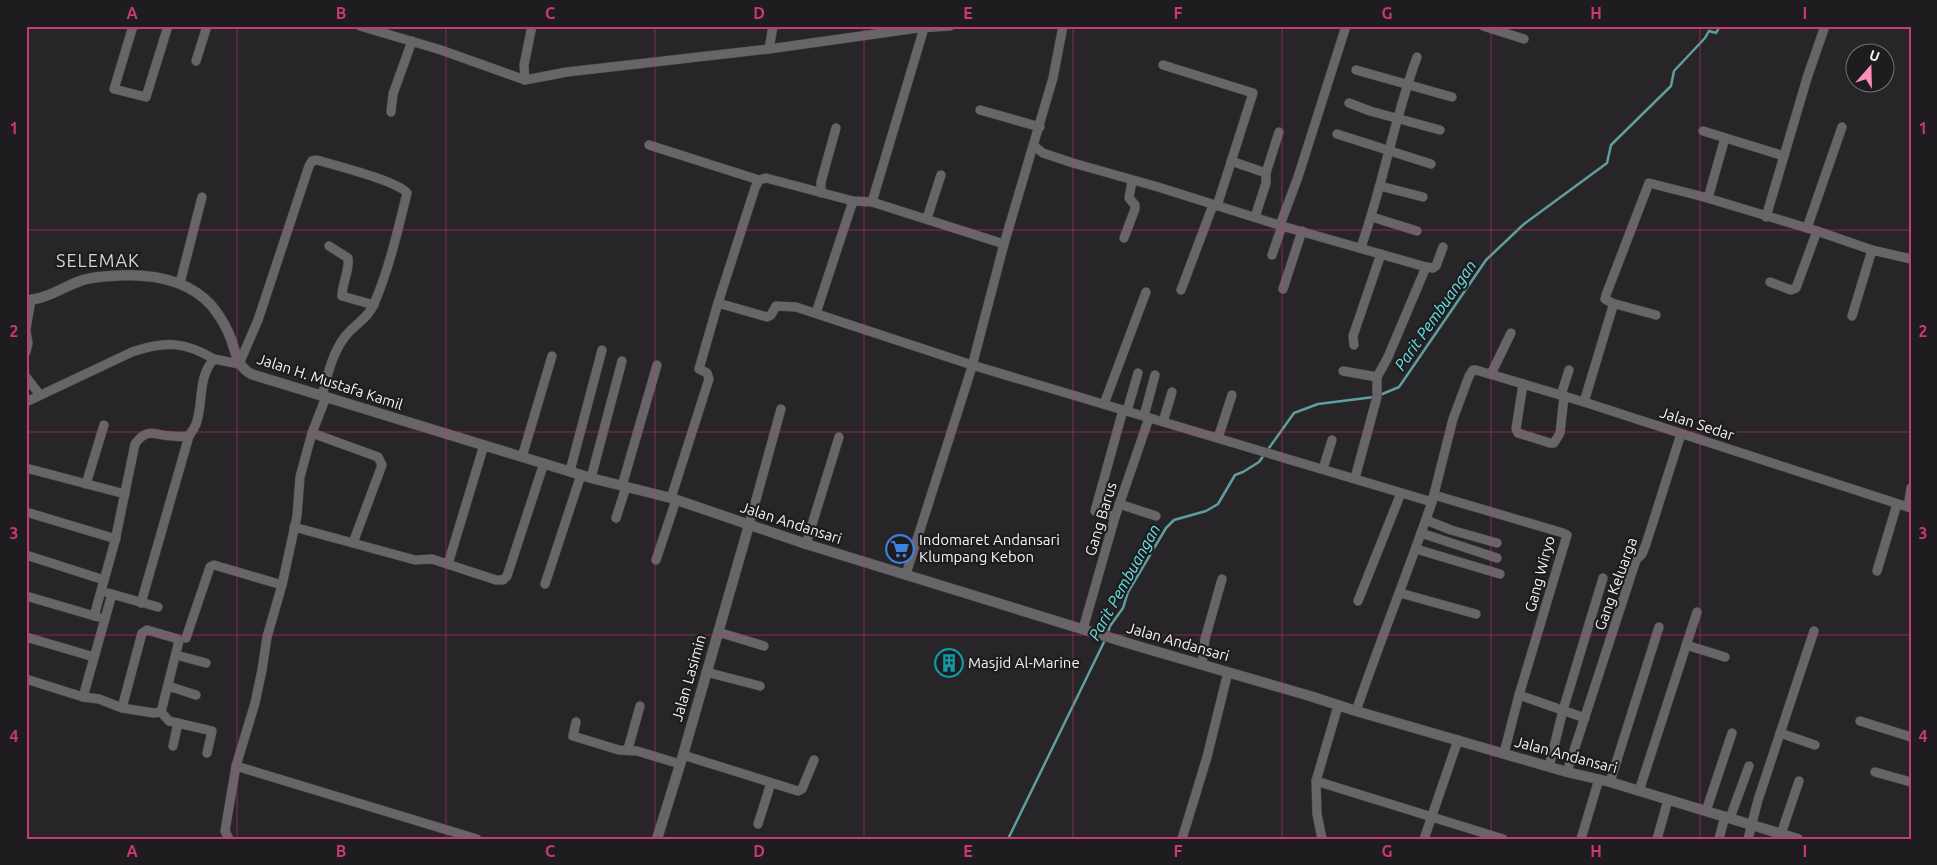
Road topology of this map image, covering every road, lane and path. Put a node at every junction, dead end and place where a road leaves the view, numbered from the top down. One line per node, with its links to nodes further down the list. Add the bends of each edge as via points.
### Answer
1 (133, 26): 2 (street, via 114,89 146,97)
2 (168, 26)
3 (207, 26): 19 (street)
4 (360, 26): 14 (street)
5 (400, 26): 14 (street)
6 (532, 26): 22 (street, via 524,65)
7 (774, 26): 17 (street)
8 (950, 26): 13 (street)
9 (1063, 26): 29 (street, via 1054,78)
10 (1346, 26): 59 (street)
11 (1483, 26): 15 (street)
12 (1825, 26): 40 (street)
13 (920, 28): 17 (street); 53 (street)
14 (397, 36): 16 (street)
15 (1524, 39)
16 (412, 41): 22 (street); 27 (street, via 396,81)
17 (769, 49): 22 (street, via 567,72)
18 (1416, 57): 23 (street)
19 (196, 61)
20 (1163, 65): 41 (street, via 1253,93)
21 (1356, 70): 23 (street)
22 (525, 80)
23 (1407, 85): 24 (street); 28 (street)
24 (1452, 97)
25 (1349, 104): 28 (street)
26 (980, 110): 29 (street)
27 (391, 112)
28 (1398, 119): 32 (street); 39 (street)
29 (1040, 127): 38 (street)
30 (1842, 127): 60 (street)
31 (836, 128): 48 (street)
32 (1440, 130)
33 (1703, 131): 36 (street)
34 (1279, 132): 43 (street)
35 (1336, 134): 39 (street)
36 (1725, 138): 40 (street); 51 (street)
37 (649, 145): 45 (street)
38 (1034, 146): 46 (street, via 1043,153); 65 (street)
39 (1389, 152): 42 (street); 47 (street)
40 (1784, 156): 55 (street)
41 (1231, 161): 43 (street); 54 (street)
42 (1430, 164)
43 (1266, 173): 56 (street)
44 (942, 176): 58 (street)
45 (759, 180): 48 (street, via 766,178); 80 (street)
46 (1132, 181): 54 (street); 64 (street, via 1129,198 1135,209)
47 (1380, 186): 50 (street); 57 (street)
48 (821, 193): 52 (street)
49 (202, 197): 75 (street)
50 (1424, 197)
51 (1708, 198): 55 (street); 81 (street, via 1649,183 1606,295 1605,299)
52 (853, 201): 53 (street); 83 (street)
53 (872, 202): 58 (street)
54 (1215, 205): 56 (street); 77 (street)
55 (1766, 216): 60 (street)
56 (1255, 217): 59 (street)
57 (1372, 217): 62 (street); 68 (street)
58 (927, 218): 65 (street)
59 (1281, 225): 61 (street); 71 (street)
60 (1807, 228): 63 (street)
61 (1302, 231): 68 (street); 76 (street)
62 (1417, 231)
63 (1817, 231): 69 (street); 74 (street, via 1796,288 1791,290)
64 (1124, 238)
65 (1004, 244): 96 (street)
66 (329, 246): 82 (street, via 348,258 342,296)
67 (1443, 247): 73 (street, via 1436,266)
68 (1361, 248): 70 (street)
69 (1872, 250): 72 (street); 85 (street)
70 (1381, 254): 73 (street); 88 (street, via 1353,336)
71 (1272, 255)
72 (1911, 259)
73 (1426, 267): 103 (street)
74 (1770, 282)
75 (180, 284): 79 (street, Jalan H. Mustafa Kamil, via 153,276 124,274 78,281); 94 (street, Jalan H. Mustafa Kamil, via 212,307 231,338)
76 (1282, 289)
77 (1181, 290)
78 (1146, 292): 112 (street)
79 (28, 300): 86 (street)
80 (718, 303): 83 (street, via 767,317 776,306); 138 (street, via 699,369 707,373 709,379)
81 (1612, 303): 84 (street); 111 (street)
82 (374, 305): 94 (street, via 407,193 400,187 364,174 312,161 258,320); 108 (street, via 367,317 343,339 331,365)
83 (816, 313): 96 (street)
84 (1656, 316)
85 (1852, 316)
86 (26, 330): 90 (street)
87 (1511, 333): 100 (street)
88 (1354, 345)
89 (602, 350): 129 (street)
90 (26, 352)
91 (552, 356): 125 (street)
92 (214, 359): 94 (street); 107 (street, via 181,344 144,348); 120 (street, via 209,364 197,421)
93 (622, 361): 130 (street)
94 (239, 364): 108 (street, Jalan H. Mustafa Kamil, via 251,374)
95 (657, 365): 133 (street)
96 (972, 365): 112 (street); 160 (street)
97 (1569, 370): 109 (street)
98 (1343, 371): 103 (street)
99 (1138, 373): 114 (street)
100 (1491, 374): 104 (street, Jalan Sedar); 137 (street, Jalan Sedar, via 1473,370 1469,376 1453,419)
101 (1155, 375): 115 (street, Gang Barus)
102 (26, 377): 107 (street)
103 (1377, 382): 131 (street, via 1377,397)
104 (1523, 384): 109 (street, Jalan Sedar); 109 (street, via 1516,430 1550,444 1560,433)
105 (1172, 392): 116 (street)
106 (1232, 394): 122 (street)
107 (40, 395): 110 (street)
108 (324, 396): 118 (street); 124 (street, Jalan H. Mustafa Kamil)
109 (1562, 396): 111 (street, Jalan Sedar)
110 (26, 402)
111 (1584, 402): 119 (street, Jalan Sedar)
112 (1104, 404): 114 (street)
113 (781, 408): 147 (street)
114 (1125, 411): 115 (street); 144 (street, via 1095,511)
115 (1147, 417): 116 (street); 139 (street, Gang Barus)
116 (1163, 422): 122 (street)
117 (104, 425): 132 (street)
118 (312, 433): 148 (street, via 300,477); 151 (street, via 378,456 381,461)
119 (1681, 434): 140 (street, Jalan Sedar); 205 (street, Gang Keluarga)
120 (189, 436): 136 (street, via 157,433 140,436 133,451); 172 (street)
121 (839, 437): 153 (street)
122 (1218, 438): 128 (street)
123 (1332, 440): 128 (street)
124 (484, 446): 125 (street, Jalan H. Mustafa Kamil); 158 (street)
125 (522, 457): 126 (street, Jalan Andansari)
126 (544, 463): 129 (street, Jalan Andansari); 158 (street, via 507,576 496,580)
127 (26, 468): 132 (street)
128 (1323, 469): 131 (street)
129 (570, 471): 130 (street, Jalan Andansari)
130 (586, 476): 133 (street, Jalan Andansari); 165 (street)
131 (1355, 478): 135 (street)
132 (86, 484): 136 (street)
133 (624, 487): 138 (street, Jalan Andansari); 145 (street)
134 (1911, 488): 141 (street)
135 (1401, 493): 137 (street); 171 (street)
136 (125, 494): 150 (street)
137 (1433, 498): 146 (street); 197 (street, Gang Wiryo, via 1567,535)
138 (673, 499): 147 (street, Jalan Andansari); 157 (street)
139 (1119, 504): 143 (street); 144 (street, Gang Barus)
140 (1897, 504): 141 (street, Jalan Sedar); 159 (street)
141 (1909, 508)
142 (26, 512): 150 (street)
143 (1156, 516)
144 (1115, 517): 179 (street, Gang Barus)
145 (616, 518)
146 (1426, 520): 149 (street); 152 (street)
147 (749, 525): 153 (street, Jalan Andansari); 181 (street, Jalan Lasimin)
148 (294, 527): 151 (street); 166 (street)
149 (1421, 533): 154 (street); 156 (street)
150 (116, 539): 164 (street)
151 (352, 543): 158 (street, via 418,560 432,559)
152 (1497, 543)
153 (806, 544): 160 (street, Jalan Andansari)
154 (1416, 549): 161 (street); 169 (street)
155 (26, 555): 164 (street)
156 (1498, 558)
157 (656, 560)
158 (448, 564)
159 (1877, 571)
160 (906, 574): 179 (street, Jalan Andansari)
161 (1500, 574)
162 (1603, 578): 202 (street)
163 (1222, 579): 190 (street, via 1205,639)
164 (104, 580): 167 (street)
165 (546, 584)
166 (282, 585): 183 (street, via 214,565 210,567); 220 (street, via 267,636 255,702)
167 (101, 590): 168 (street); 176 (street)
168 (112, 594): 172 (street); 177 (street)
169 (1400, 594): 175 (street); 203 (street, via 1378,645)
170 (26, 596): 176 (street)
171 (1358, 601)
172 (141, 603): 173 (street)
173 (158, 607)
174 (1697, 612): 184 (street)
175 (1476, 614)
176 (94, 616): 177 (street)
177 (105, 619): 188 (street)
178 (1659, 627): 227 (street)
179 (1083, 630): 190 (street, Jalan Andansari)
180 (1814, 631): 210 (street)
181 (718, 632): 185 (street); 191 (street, Jalan Lasimin)
182 (26, 637): 188 (street)
183 (186, 638)
184 (1686, 645): 187 (street); 230 (street)
185 (764, 646)
186 (176, 655): 189 (street); 194 (street); 201 (street, via 178,639 144,631)
187 (1726, 656)
188 (94, 657): 198 (street)
189 (206, 663)
190 (1202, 665): 192 (street, Jalan Andansari)
191 (706, 672): 195 (street); 218 (street, Jalan Lasimin)
192 (1228, 672): 200 (street, Jalan Andansari); 241 (street)
193 (26, 679): 198 (street)
194 (168, 686): 196 (street); 204 (street)
195 (760, 686)
196 (196, 695)
197 (1519, 695): 202 (street); 217 (street, Gang Wiryo)
198 (83, 697): 201 (street)
199 (640, 706): 215 (street)
200 (1338, 706): 203 (street, Jalan Andansari); 226 (street)
201 (122, 708): 204 (street)
202 (1563, 710): 205 (street); 222 (street)
203 (1356, 711): 212 (street, Jalan Andansari)
204 (161, 712): 208 (street, via 169,721)
205 (1585, 718): 223 (street, Gang Keluarga)
206 (1860, 721): 211 (street)
207 (576, 722): 215 (street, via 573,736 619,750)
208 (178, 723): 214 (street); 216 (street, via 212,731)
209 (1732, 733): 232 (street)
210 (1780, 733): 213 (street); 236 (street)
211 (1911, 738)
212 (1458, 740): 217 (street, Jalan Andansari); 233 (street)
213 (1815, 745)
214 (173, 746)
215 (628, 749): 218 (street)
216 (207, 753)
217 (1504, 753): 222 (street, Jalan Andansari)
218 (681, 759): 229 (street); 240 (street, Jalan Lasimin)
219 (814, 760): 229 (street, via 802,789 793,790)
220 (236, 766): 238 (street, via 225,831); 239 (street)
221 (1749, 766): 234 (street)
222 (1549, 767): 223 (street, Jalan Andansari)
223 (1567, 772): 227 (street, Jalan Andansari)
224 (1875, 772): 228 (street)
225 (1799, 780): 237 (street)
226 (1316, 781): 233 (street); 242 (street)
227 (1605, 781): 230 (street, Jalan Andansari); 245 (street)
228 (1911, 782)
229 (771, 783): 235 (street)
230 (1639, 791): 231 (street, Jalan Andansari)
231 (1668, 800): 232 (street, Jalan Andansari); 246 (street)
232 (1706, 811): 234 (street, Jalan Andansari)
233 (1432, 816): 243 (street); 244 (street)
234 (1728, 817): 236 (street, Jalan Andansari); 247 (street)
235 (758, 824)
236 (1752, 824): 237 (street, Jalan Andansari); 248 (street)
237 (1781, 834): 249 (street, Jalan Andansari)
238 (228, 839)
239 (477, 839)
240 (657, 839)
241 (1182, 839)
242 (1322, 839)
243 (1424, 839)
244 (1503, 839)
245 (1581, 839)
246 (1656, 839)
247 (1719, 839)
248 (1748, 839)
249 (1798, 839)

